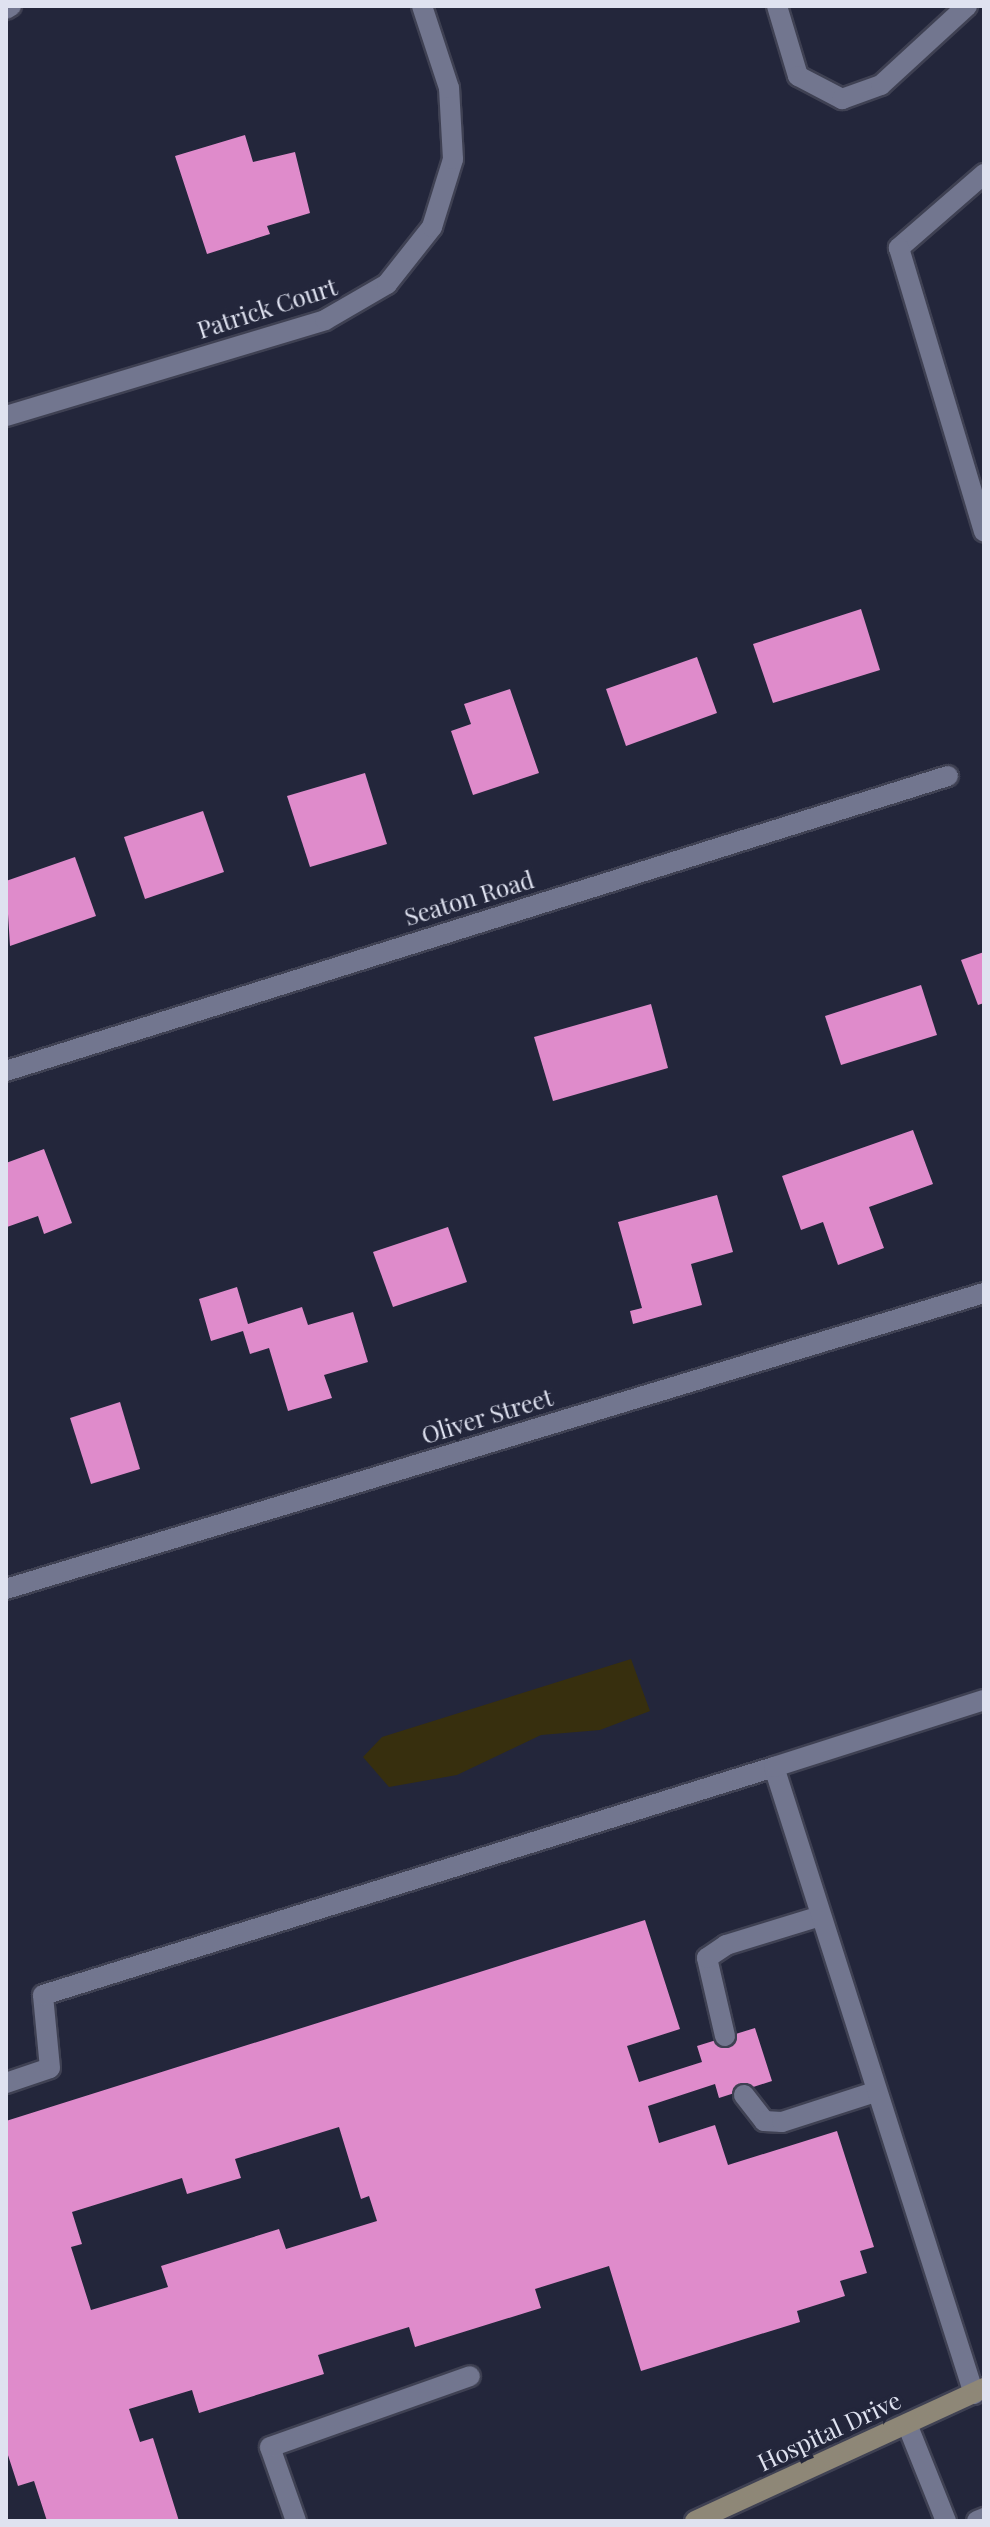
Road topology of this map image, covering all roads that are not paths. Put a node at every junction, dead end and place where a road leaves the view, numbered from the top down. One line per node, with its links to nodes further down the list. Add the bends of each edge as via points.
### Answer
1 (11, 6): 5 (street)
2 (422, 6): 7 (street, Patrick Court, via 449,88 453,159 432,227 387,284 325,320)
3 (777, 6): 4 (street, via 798,76 842,99 881,85)
4 (967, 6)
5 (6, 9)
6 (984, 174): 8 (street, via 899,248)
7 (6, 416)
8 (984, 532)
9 (948, 776): 10 (street, Seaton Road)
10 (6, 1071)
11 (984, 1293): 12 (street, Oliver Street)
12 (6, 1589)
13 (984, 1700): 14 (street)
14 (774, 1767): 15 (street); 17 (street, via 43,1995 50,2068)
15 (820, 1916): 16 (street, via 726,1945 707,1958); 18 (street)
16 (725, 2036)
17 (6, 2083)
18 (875, 2092): 19 (street, via 782,2122 764,2121); 21 (street)
19 (744, 2095)
20 (470, 2376): 24 (street, via 270,2447)
21 (979, 2391): 22 (street, Hospital Drive)
22 (907, 2424): 25 (street, Hospital Drive); 26 (street)
23 (984, 2518): 27 (street)
24 (296, 2521)
25 (695, 2521)
26 (946, 2521)
27 (977, 2521)

